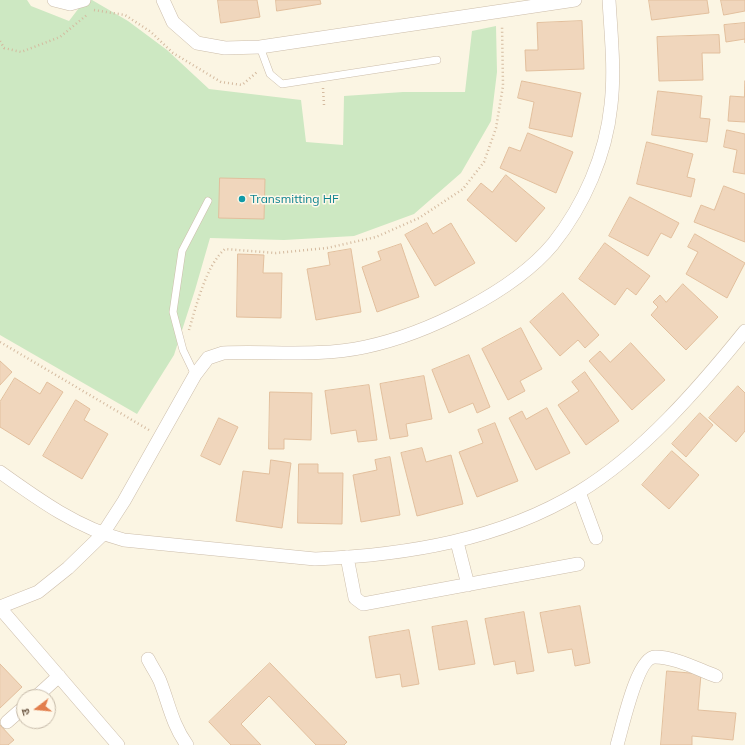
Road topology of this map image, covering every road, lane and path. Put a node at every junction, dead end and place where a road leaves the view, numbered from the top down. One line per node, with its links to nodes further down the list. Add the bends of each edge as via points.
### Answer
1 (54, 0): 2 (street, via 70,4)
2 (84, 0)
3 (163, 0): 7 (street, via 173,22 197,43 225,48)
4 (575, 0): 6 (street)
5 (609, 0): 15 (street, via 613,76 611,107 600,157 596,170 569,221 534,263 463,311 391,341 338,351 223,353 208,358)
6 (502, 11): 7 (street); 14 (path, via 503,86 496,128 484,162 463,189 420,218 376,237 327,248 276,253 225,249 219,254 201,290)
7 (260, 47): 9 (lane, via 270,74 282,84)
8 (437, 60): 9 (lane)
9 (322, 78): 10 (path)
10 (324, 105)
11 (208, 201): 14 (lane, via 182,251 173,312)
12 (742, 340): 18 (street, via 673,414 628,456)
13 (0, 342): 16 (path)
14 (183, 350): 15 (lane)
15 (195, 375): 16 (street)
16 (160, 436): 19 (street, via 124,501)
17 (0, 472): 19 (street, via 67,517)
18 (579, 492): 20 (street); 21 (street, via 523,520)
19 (102, 534): 22 (street, via 124,540 315,559); 25 (street, via 68,568 38,592)
20 (596, 538)
21 (457, 542): 22 (street); 24 (street)
22 (346, 557): 24 (street, via 355,598 363,604)
23 (578, 564): 24 (street)
24 (468, 585)
25 (0, 607): 27 (street)
26 (148, 659): 33 (street, via 160,680 178,733)
27 (59, 676): 29 (street); 32 (street)
28 (716, 676): 34 (street, via 671,659 653,657 645,661 638,673)
29 (45, 689)
30 (16, 714): 31 (street)
31 (8, 722)
32 (118, 745)
33 (186, 745)
34 (617, 745)

